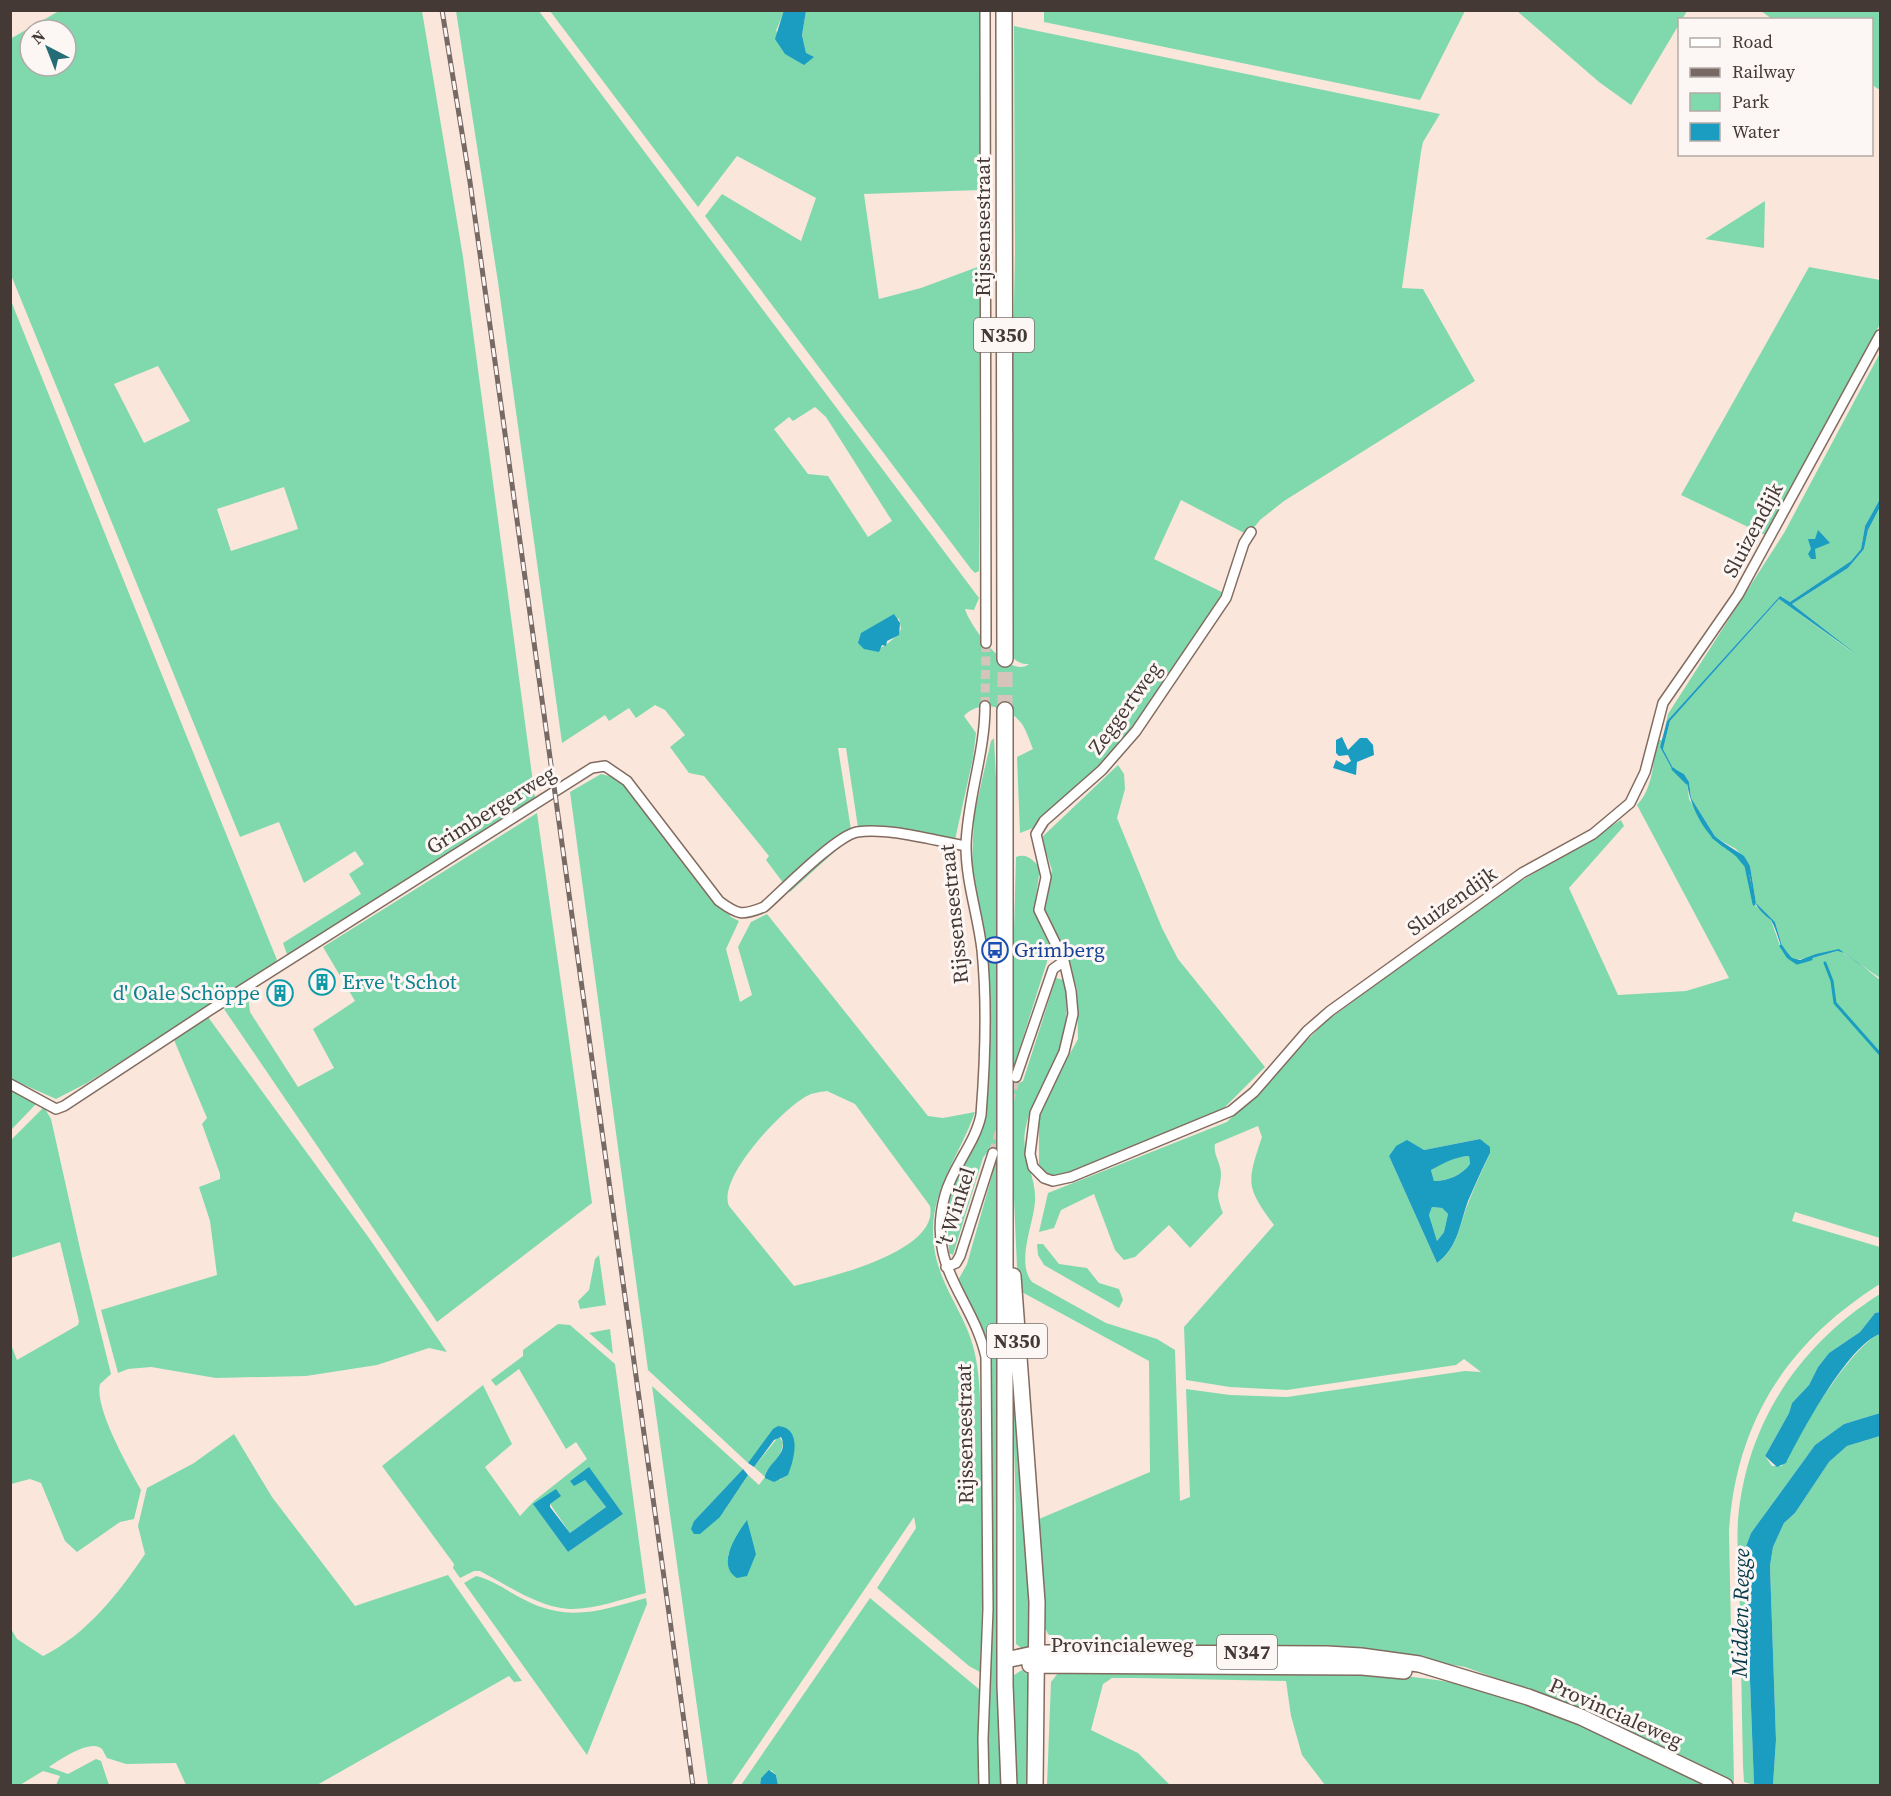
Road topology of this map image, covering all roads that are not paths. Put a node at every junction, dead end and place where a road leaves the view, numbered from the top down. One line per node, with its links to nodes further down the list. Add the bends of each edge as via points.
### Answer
1 (985, 10): 5 (street, Rijssensestraat)
2 (1004, 10): 6 (main road, Rijssensestraat / N350)
3 (1881, 335): 10 (street, Sluizendijk, via 1738,595 1663,703 1645,772 1630,803 1593,834 1522,873 1330,1011 1242,1103 1220,1118 1071,1177 1053,1181 1040,1175 1030,1154 1032,1125 1037,1106 1064,1052 1072,1014)
4 (1251, 532): 10 (street, Zeggertweg, via 1226,598 1136,731 1108,764 1037,831 1046,877 1039,910)
5 (986, 643)
6 (1005, 659)
7 (986, 706): 9 (street, Rijssensestraat)
8 (1005, 710): 14 (main road, Rijssensestraat / N350)
9 (966, 846): 12 (street, Grimbergerweg, via 875,831 855,832 839,841 764,906 749,913 735,913 719,901 627,782 605,766 592,768 64,1106 56,1109); 15 (street, Rijssensestraat, via 984,970 982,1102 977,1129 943,1203)
10 (1064, 961): 11 (street, via 1053,969)
11 (1017, 1077)
12 (10, 1084)
13 (993, 1153): 15 (street, 't Winkel, via 960,1256 956,1263)
14 (1007, 1212): 16 (main road, Rijssensestraat / N350); 17 (main road, Rijssensestraat / N350, via 1036,1580)
15 (946, 1267): 18 (street, Rijssensestraat, via 982,1341 987,1375)
16 (1006, 1660): 17 (main road, N347); 19 (main road, Rijssensestraat)
17 (1038, 1660): 20 (main road, Rijssensestraat); 21 (main road, Provincialeweg / N347, via 1243,1652 1361,1656 1419,1664 1581,1717)
18 (984, 1785)
19 (1009, 1785)
20 (1035, 1785)
21 (1725, 1785)

